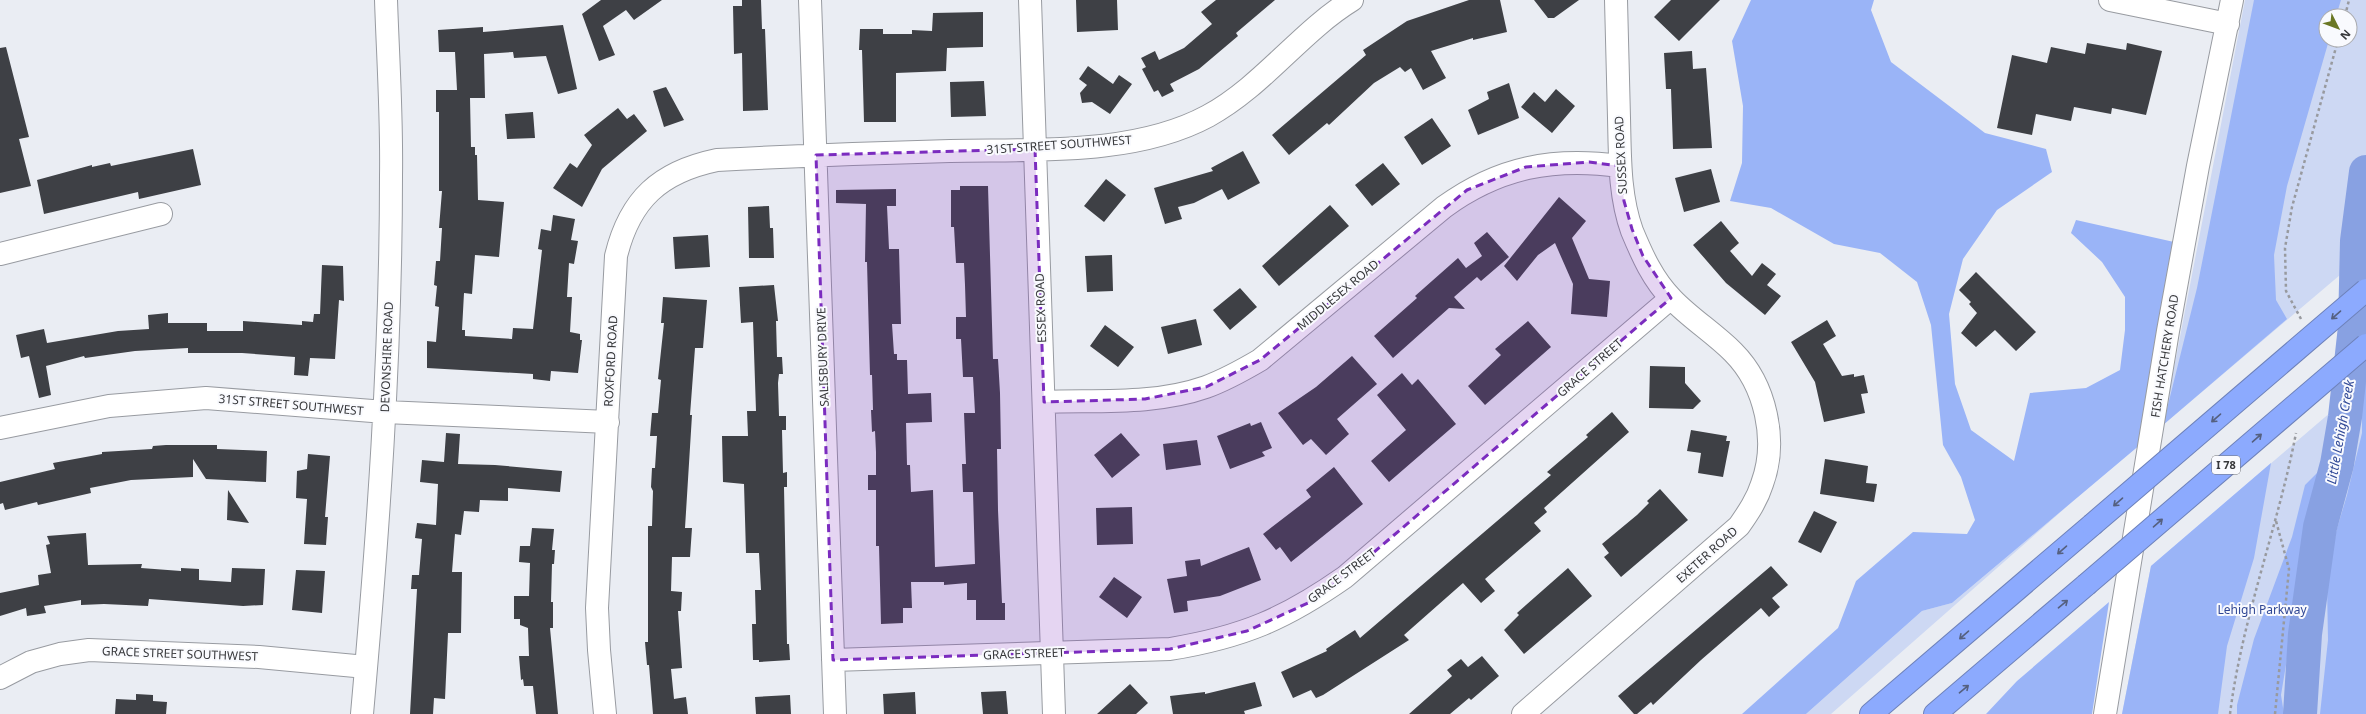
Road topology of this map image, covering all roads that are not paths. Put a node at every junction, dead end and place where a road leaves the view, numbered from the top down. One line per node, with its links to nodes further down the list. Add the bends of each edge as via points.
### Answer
1 (386, 0): 18 (street, DEVONSHIRE ROAD, via 391,174)
2 (810, 0): 10 (street, SALISBURY DRIVE)
3 (1030, 0): 9 (street, ESSEX ROAD)
4 (1352, 0): 9 (street, 31ST STREET SOUTHWEST, via 1236,97 1209,115 1186,126 1149,138 1118,144)
5 (1616, 0): 11 (street, SUSSEX ROAD)
6 (2110, 0): 8 (street)
7 (2232, 0): 8 (street, FISH HATCHERY ROAD)
8 (2228, 24): 32 (street, FISH HATCHERY ROAD, via 2198,166 2170,323)
9 (1035, 149): 10 (street, 31ST STREET SOUTHWEST); 17 (street, ESSEX ROAD)
10 (816, 155): 19 (street, ROXFORD ROAD, via 717,160 694,165 660,182 642,198 621,234 616,256); 22 (street, SALISBURY DRIVE)
11 (1620, 166): 15 (street, SUSSEX ROAD, via 1624,201 1632,229 1650,269); 17 (street, MIDDLESEX ROAD, via 1589,162 1557,162 1526,167 1496,176 1467,190 1444,206 1260,360 1206,387 1176,395 1145,399)
12 (161, 214): 13 (street)
13 (0, 254)
14 (2366, 290): 30 (highway, one-way to 30, bridge)
15 (1671, 298): 21 (street, GRACE STREET, via 1345,577 1308,602 1247,632 1204,644 1170,649); 29 (street, EXETER ROAD, via 1734,353 1748,371 1758,391 1767,416 1769,439 1763,483 1739,526)
16 (2366, 345): 31 (highway, I 78, one-way to 16, bridge)
17 (1044, 402): 21 (street, ESSEX ROAD)
18 (385, 412): 19 (street, 31ST STREET SOUTHWEST); 20 (street, 31ST STREET SOUTHWEST, via 206,398 109,406); 23 (street, DEVONSHIRE ROAD)
19 (608, 422): 26 (street, ROXFORD ROAD, via 597,608)
20 (1, 425)
21 (1051, 653): 22 (street, GRACE STREET); 28 (street)
22 (833, 660): 27 (street, SALISBURY DRIVE)
23 (366, 667): 24 (street, GRACE STREET SOUTHWEST, via 259,657 89,650 31,662); 25 (street, DEVONSHIRE ROAD)
24 (0, 678)
25 (362, 714)
26 (605, 714)
27 (835, 714)
28 (1054, 714)
29 (1523, 714)
30 (1871, 714)
31 (1935, 714)
32 (2105, 714)

